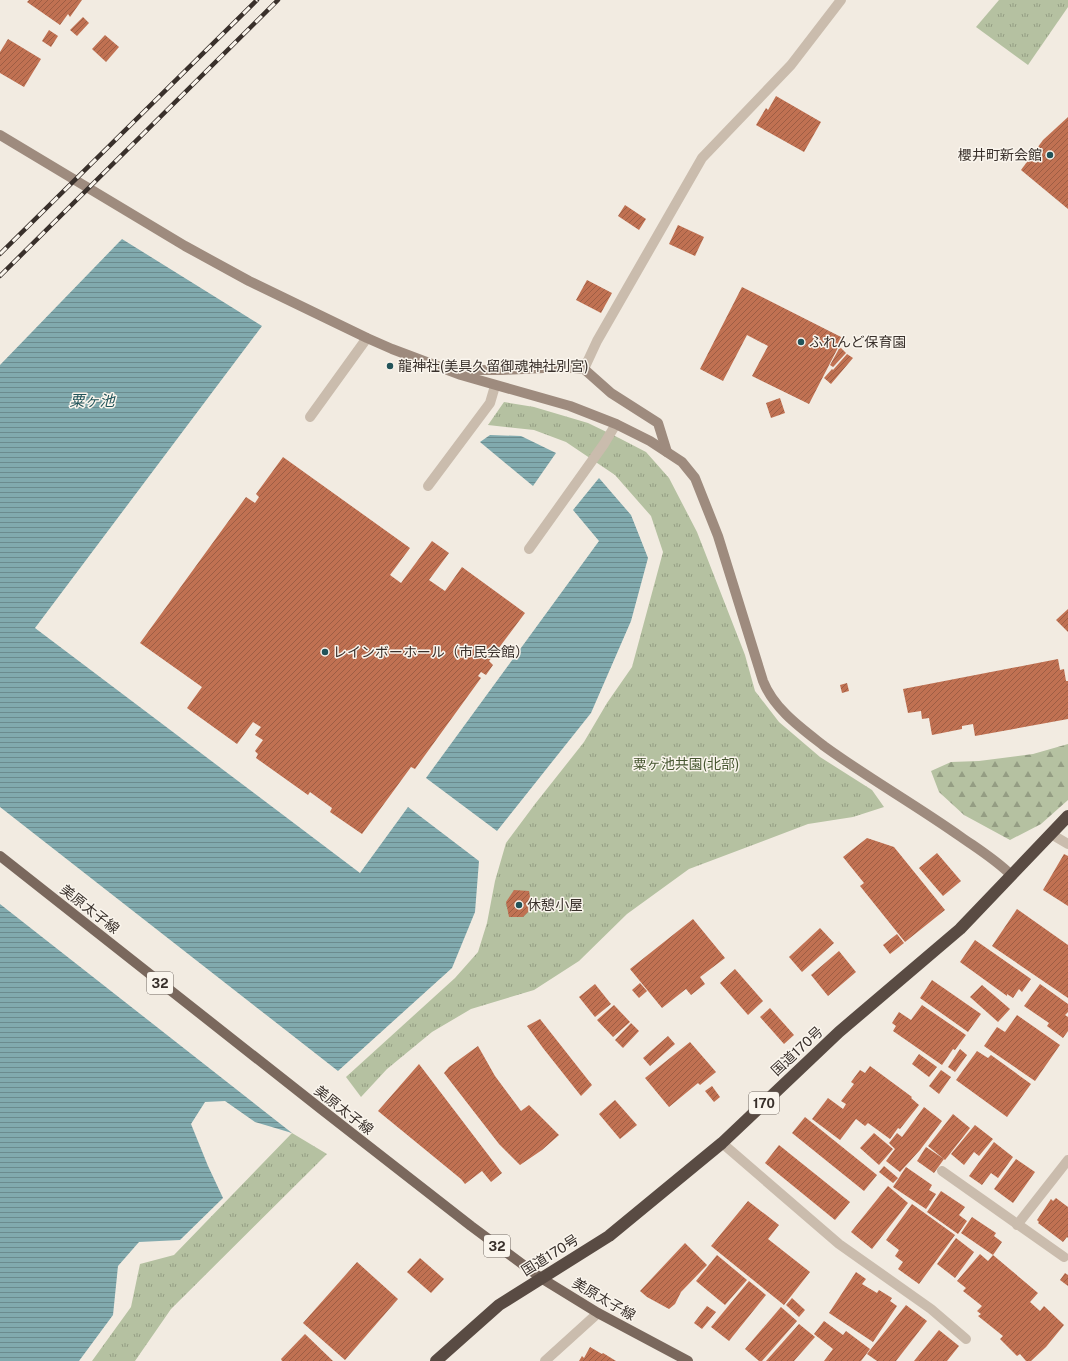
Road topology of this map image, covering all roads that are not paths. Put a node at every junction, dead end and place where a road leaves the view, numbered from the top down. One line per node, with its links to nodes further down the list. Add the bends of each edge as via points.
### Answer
1 (841, 0): 4 (street, via 791,65 702,158 597,341)
2 (0, 135): 3 (street, via 185,246 249,281)
3 (367, 338): 5 (street); 7 (street)
4 (584, 369): 5 (street, via 564,367); 9 (street, via 611,393 658,423)
5 (445, 370): 6 (street)
6 (495, 386): 8 (street, via 570,406); 10 (street, via 490,403)
7 (310, 417)
8 (616, 424): 9 (street); 11 (street)
9 (667, 452): 16 (street, via 682,462 695,478 718,536 763,681 777,705 803,730 843,760 930,815 1001,865)
10 (428, 486)
11 (529, 549)
12 (1068, 816): 13 (highway, 国道170号 / 170)
13 (1051, 834): 14 (street); 16 (highway, 国道170号 / 170)
14 (1068, 844)
15 (0, 856): 22 (main road, 美原太子線 / 32, via 321,1110)
16 (1011, 875): 17 (highway, 国道170号 / 170, via 960,929 840,1032)
17 (722, 1143): 22 (highway, 国道170号 / 170, via 609,1236); 24 (street, via 839,1244 931,1309)
18 (1068, 1160): 20 (street)
19 (942, 1171): 20 (street)
20 (1017, 1225): 21 (street)
21 (1064, 1257)
22 (541, 1278): 23 (main road, 美原太子線 / 32); 25 (highway, 国道170号 / 170, via 499,1305)
23 (598, 1313): 26 (street); 27 (main road, 美原太子線 / 32)
24 (966, 1340)
25 (436, 1361)
26 (545, 1361)
27 (688, 1361)

